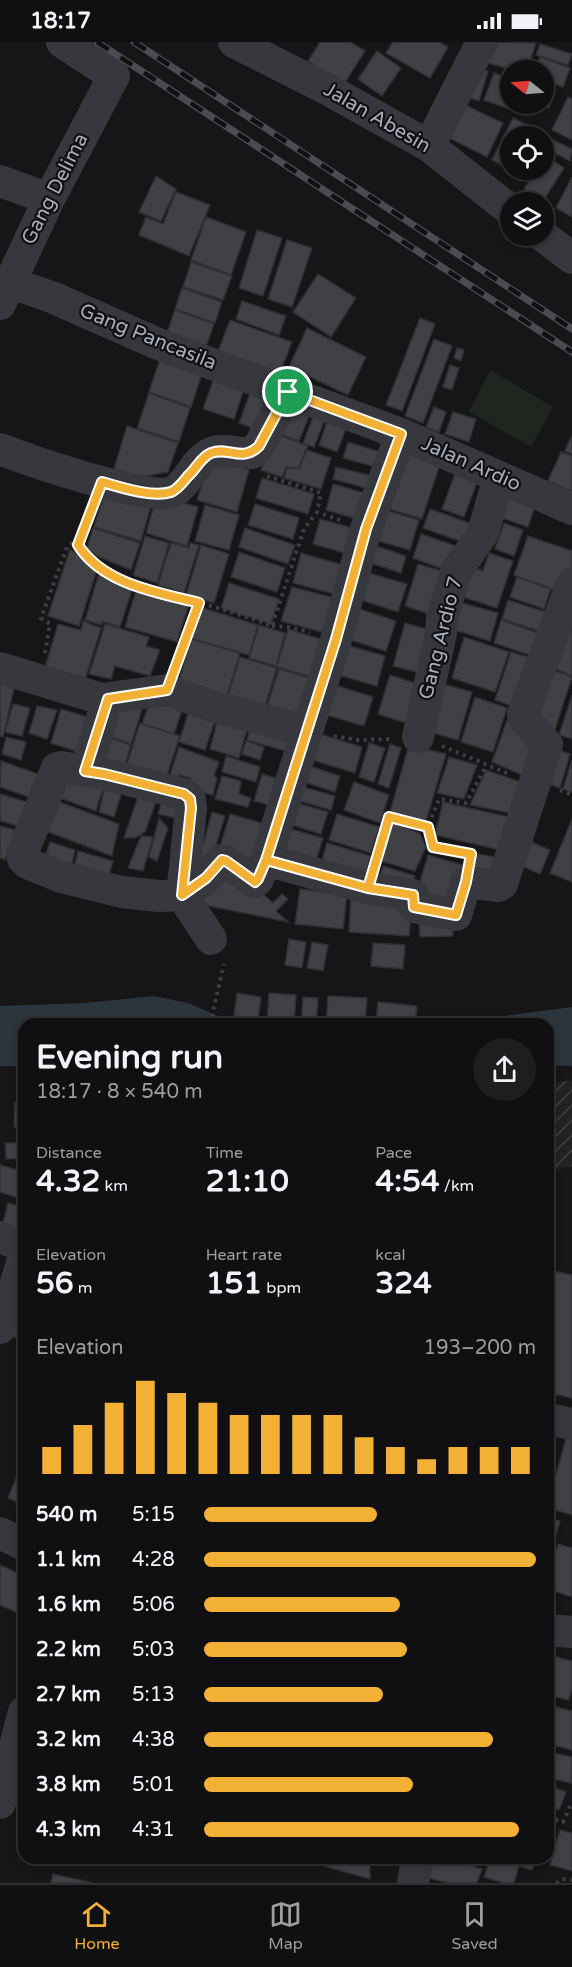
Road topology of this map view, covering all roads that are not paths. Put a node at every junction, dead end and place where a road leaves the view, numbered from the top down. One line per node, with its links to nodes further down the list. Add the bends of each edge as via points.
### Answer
1 (62, 42): 6 (street, Gang Delima, via 114,76)
2 (234, 42): 4 (street, Jalan Abesin)
3 (482, 42): 4 (street)
4 (429, 146): 7 (street, Jalan Abesin)
5 (0, 181): 6 (street)
6 (49, 199): 10 (street, Gang Delima)
7 (500, 202)
8 (554, 244): 9 (street)
9 (572, 258)
10 (4, 293): 11 (street, Gang Pancasila, via 54,298 158,344)
11 (288, 392): 12 (street, Jalan Ardio); 13 (street, via 252,453 211,453 172,492 155,493 102,482)
12 (401, 434): 14 (street, Jalan Ardio); 19 (street, via 366,529)
13 (0, 449)
14 (499, 477): 15 (street, Jalan Ardio); 20 (street, Gang Ardio 7, via 483,533 456,572 442,617)
15 (572, 509)
16 (572, 584): 21 (street, via 523,716)
17 (0, 668): 18 (street)
18 (108, 699): 19 (street, via 167,690); 22 (street)
19 (306, 731): 23 (street)
20 (417, 737)
21 (560, 749): 23 (street, via 536,780 502,885 466,882 457,914 414,907 413,895 368,888)
22 (85, 771): 24 (street, via 184,794 190,799); 24 (street, via 61,767 54,771 23,859 61,877 122,892)
23 (266, 860): 24 (street, via 255,882 222,860 206,878)
24 (182, 895): 25 (street)
25 (211, 939)
26 (0, 1237): 27 (street)
27 (18, 1244)
28 (18, 1276): 29 (street)
29 (0, 1328)
30 (554, 1420): 31 (street)
31 (572, 1424)
32 (0, 1533): 33 (street)
33 (18, 1542)
34 (554, 1630): 35 (street)
35 (572, 1632)
36 (18, 1735): 37 (street)
37 (0, 1803)
38 (416, 1864): 39 (street)
39 (413, 1883)

